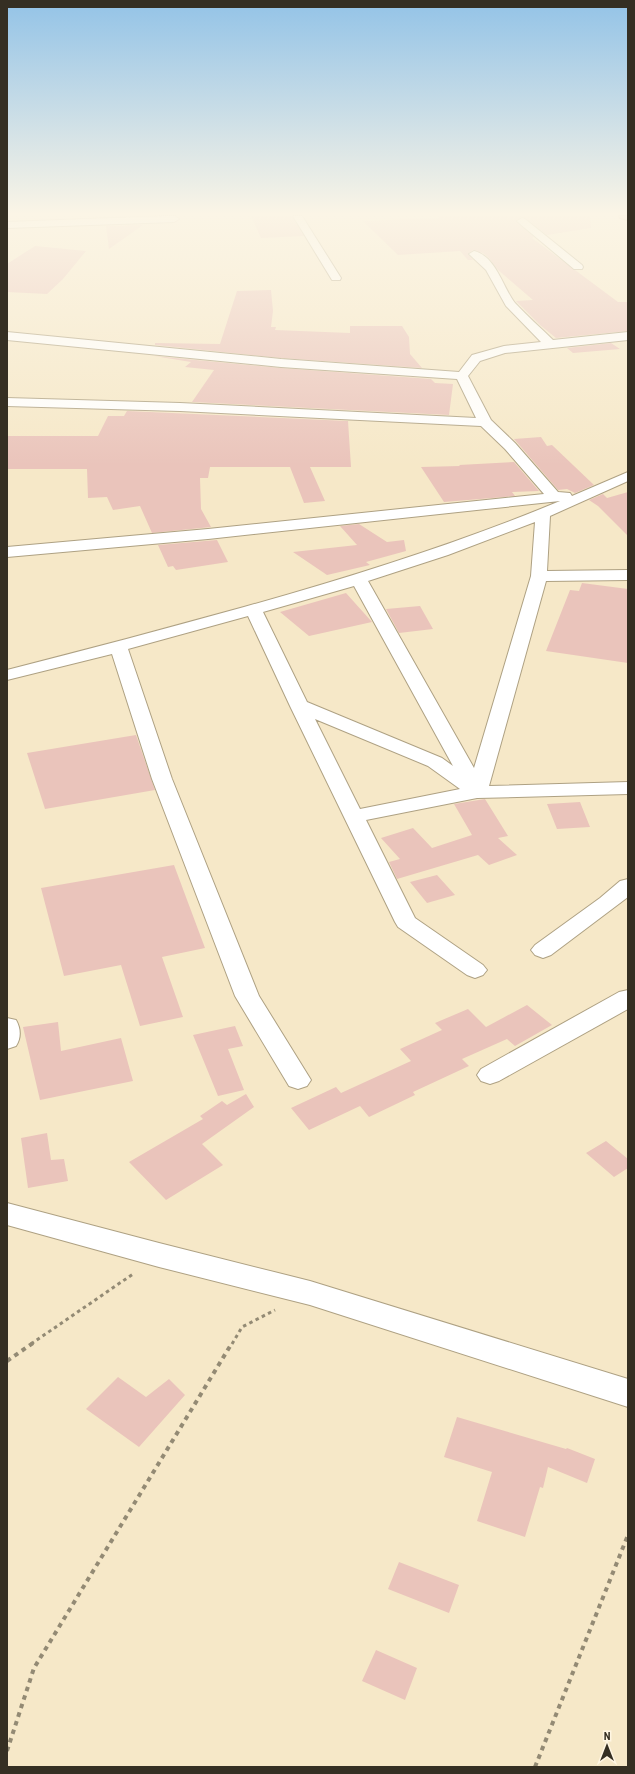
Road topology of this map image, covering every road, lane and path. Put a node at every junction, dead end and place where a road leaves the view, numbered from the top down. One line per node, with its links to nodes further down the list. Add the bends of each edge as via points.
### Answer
1 (507, 299): 4 (street)
2 (7, 336): 5 (street, via 281,363)
3 (628, 336): 4 (street)
4 (550, 344): 5 (street, via 504,350 476,358)
5 (462, 376): 7 (street)
6 (7, 402): 7 (street, via 188,407)
7 (485, 422): 10 (street, via 510,446)
8 (628, 476): 9 (street)
9 (597, 491): 10 (street); 11 (street)
10 (555, 498): 12 (street)
11 (543, 515): 14 (street); 15 (street)
12 (7, 552)
13 (628, 574): 14 (street)
14 (539, 576): 21 (street)
15 (360, 579): 16 (street); 21 (street)
16 (254, 610): 17 (street); 19 (street)
17 (119, 648): 18 (street); 30 (street, via 162,779 247,996)
18 (7, 675)
19 (299, 706): 21 (street, via 435,762); 22 (street)
20 (628, 788): 21 (street)
21 (477, 792): 22 (street)
22 (354, 816): 25 (street, via 406,922)
23 (628, 886): 24 (street, via 608,904)
24 (543, 950)
25 (475, 970)
26 (628, 998): 29 (street)
27 (7, 1026): 28 (street)
28 (7, 1040)
29 (490, 1075)
30 (298, 1080)
31 (7, 1214): 32 (street)
32 (159, 1255): 33 (street); 34 (path)
33 (310, 1293): 35 (street); 37 (path, via 242,1327 34,1668)
34 (7, 1361)
35 (628, 1393)
36 (628, 1535): 38 (path)
37 (7, 1751)
38 (535, 1767)

